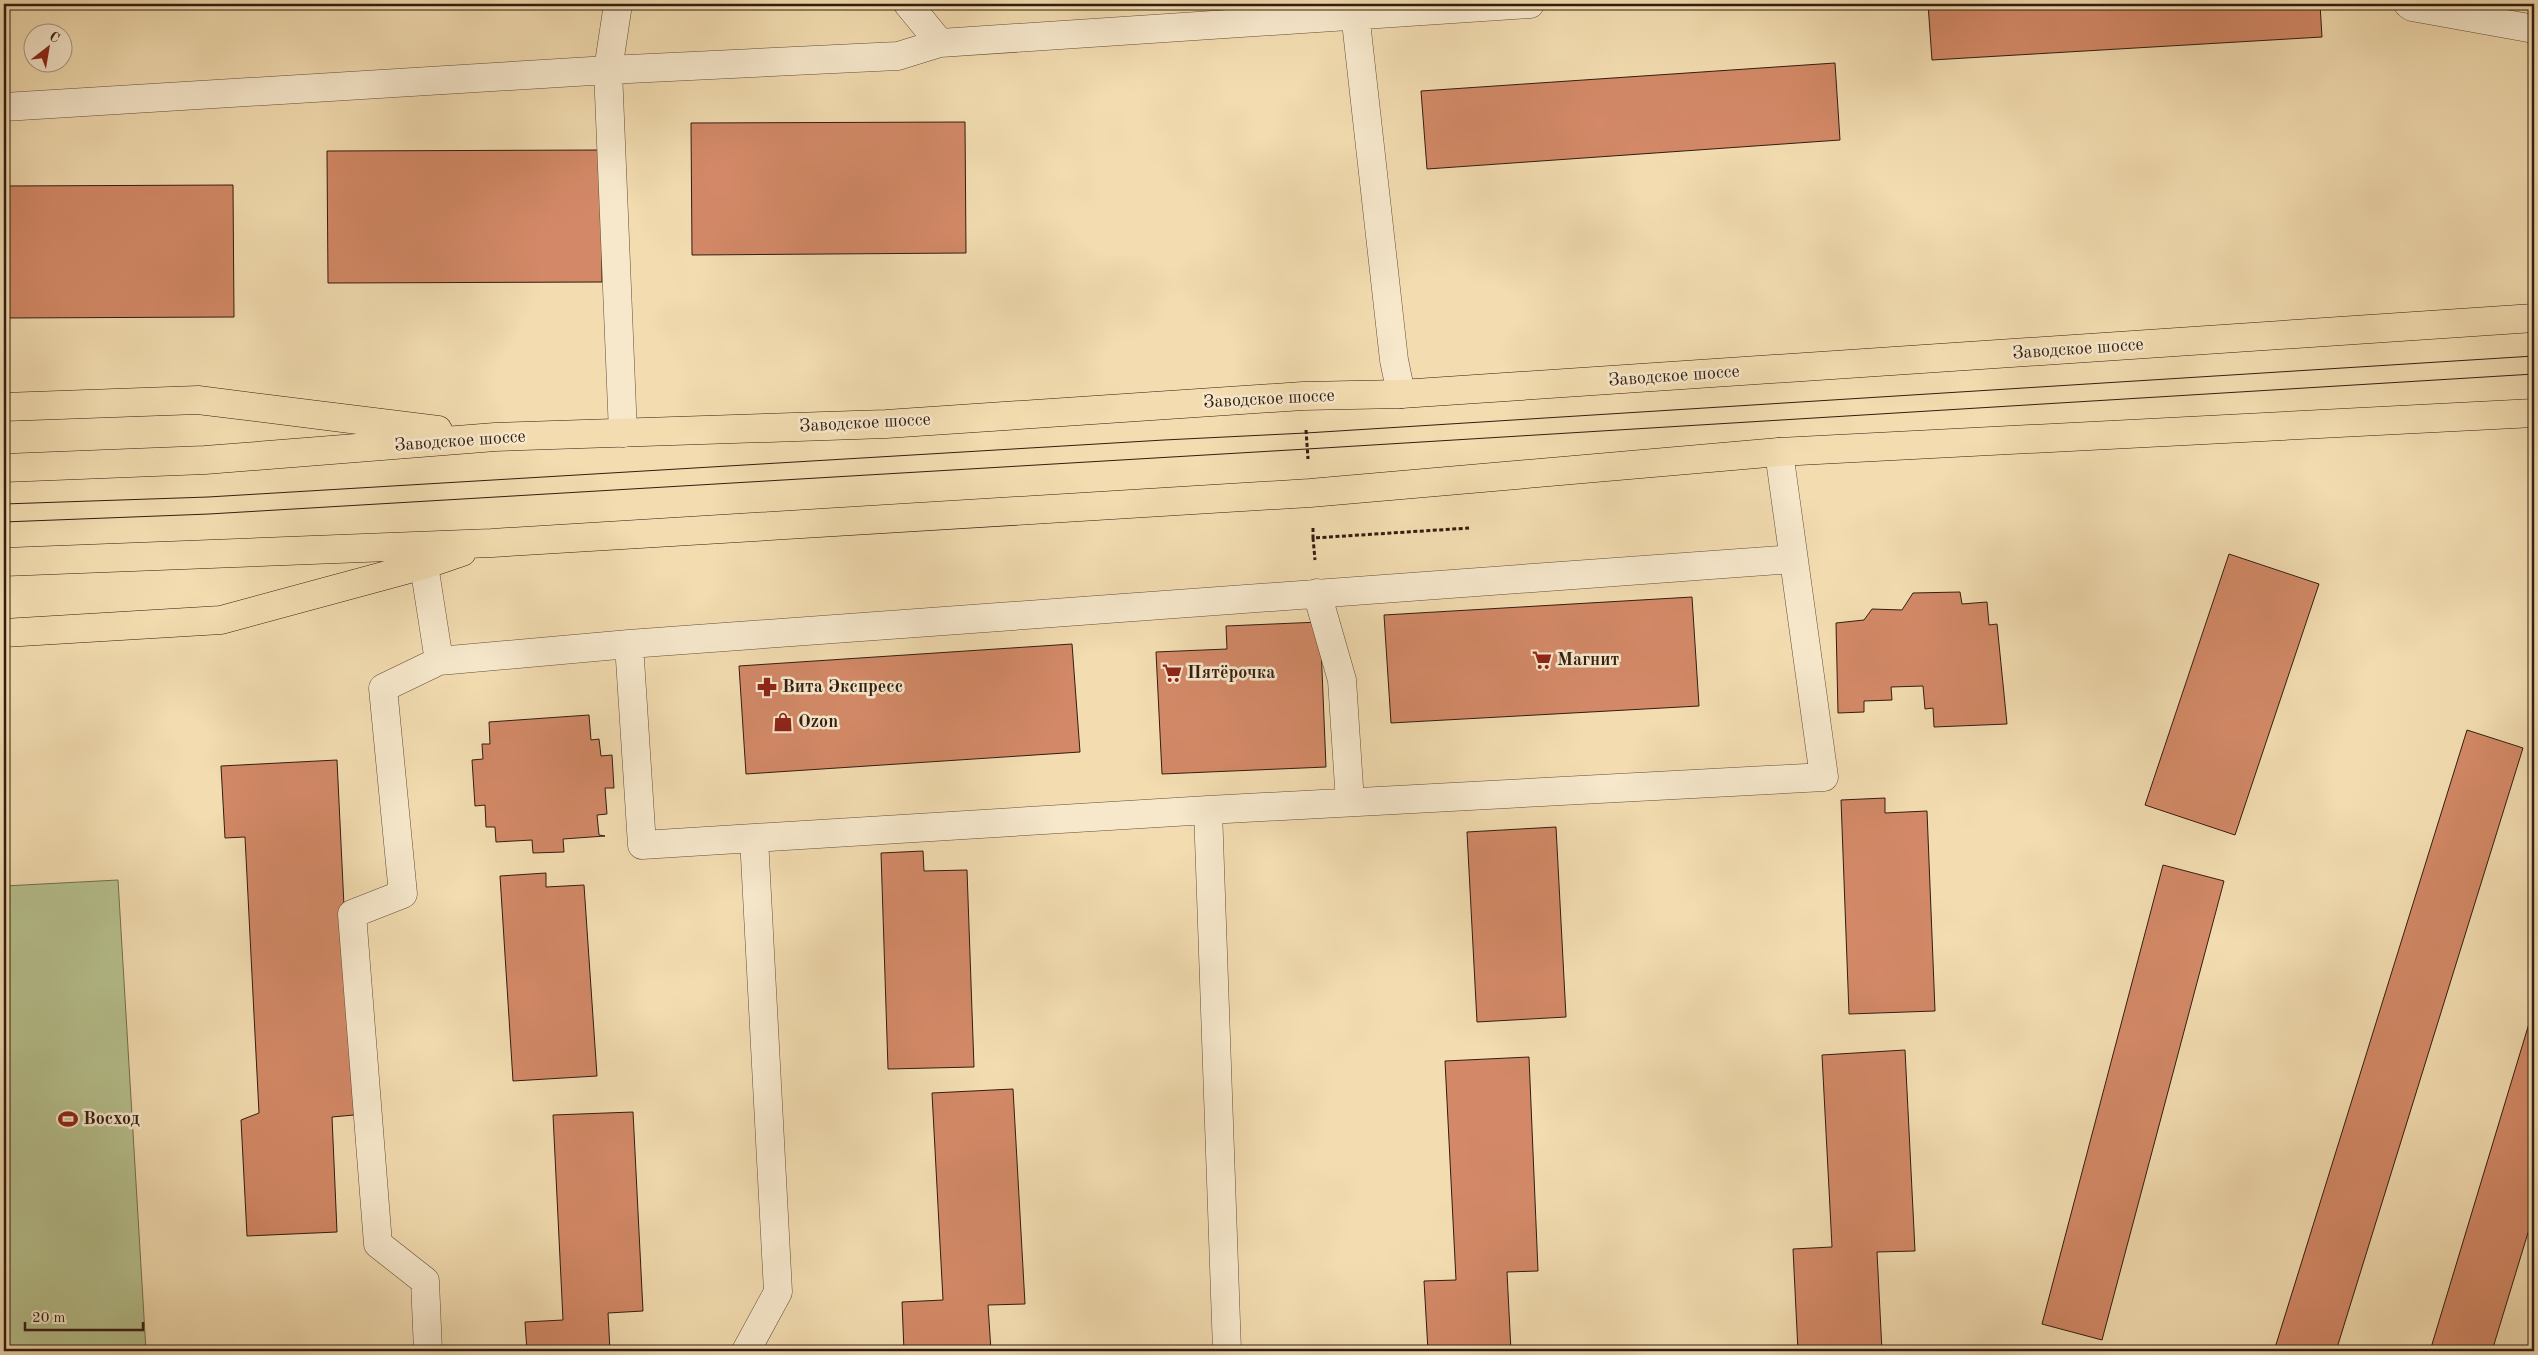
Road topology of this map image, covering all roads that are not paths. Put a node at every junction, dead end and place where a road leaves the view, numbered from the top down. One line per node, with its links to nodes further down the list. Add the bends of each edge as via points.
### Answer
1 (618, 4): 8 (lane)
2 (908, 4): 7 (lane)
3 (1530, 4): 5 (lane)
4 (2408, 4): 6 (lane)
5 (1354, 10): 7 (lane); 11 (lane, via 1394,360)
6 (2534, 29)
7 (940, 43): 8 (lane, via 898,56)
8 (608, 70): 9 (lane); 14 (lane)
9 (4, 107)
10 (2534, 318): 11 (main road, Заводское шоссе)
11 (1401, 394): 14 (main road, Заводское шоссе, via 1303,396 886,424)
12 (4, 408): 15 (main road, via 198,400)
13 (2534, 413): 16 (main road)
14 (623, 432): 15 (main road, Заводское шоссе)
15 (495, 437): 17 (main road, Заводское шоссе, via 206,460)
16 (1779, 452): 18 (main road, via 1310,493); 19 (lane)
17 (4, 468)
18 (492, 543): 20 (main road); 21 (main road)
19 (1793, 558): 22 (lane); 26 (lane, via 1824,777)
20 (4, 562)
21 (424, 565): 23 (main road, via 221,620); 25 (lane)
22 (1317, 594): 24 (lane); 26 (lane, via 1342,680)
23 (4, 633)
24 (629, 644): 25 (lane); 28 (lane, via 642,845)
25 (439, 661): 29 (lane, via 383,688 403,894 352,914 378,1244 425,1281)
26 (1350, 802): 27 (lane)
27 (1208, 810): 28 (lane); 31 (lane)
28 (754, 838): 30 (lane, via 778,1292)
29 (428, 1351)
30 (746, 1351)
31 (1227, 1351)

